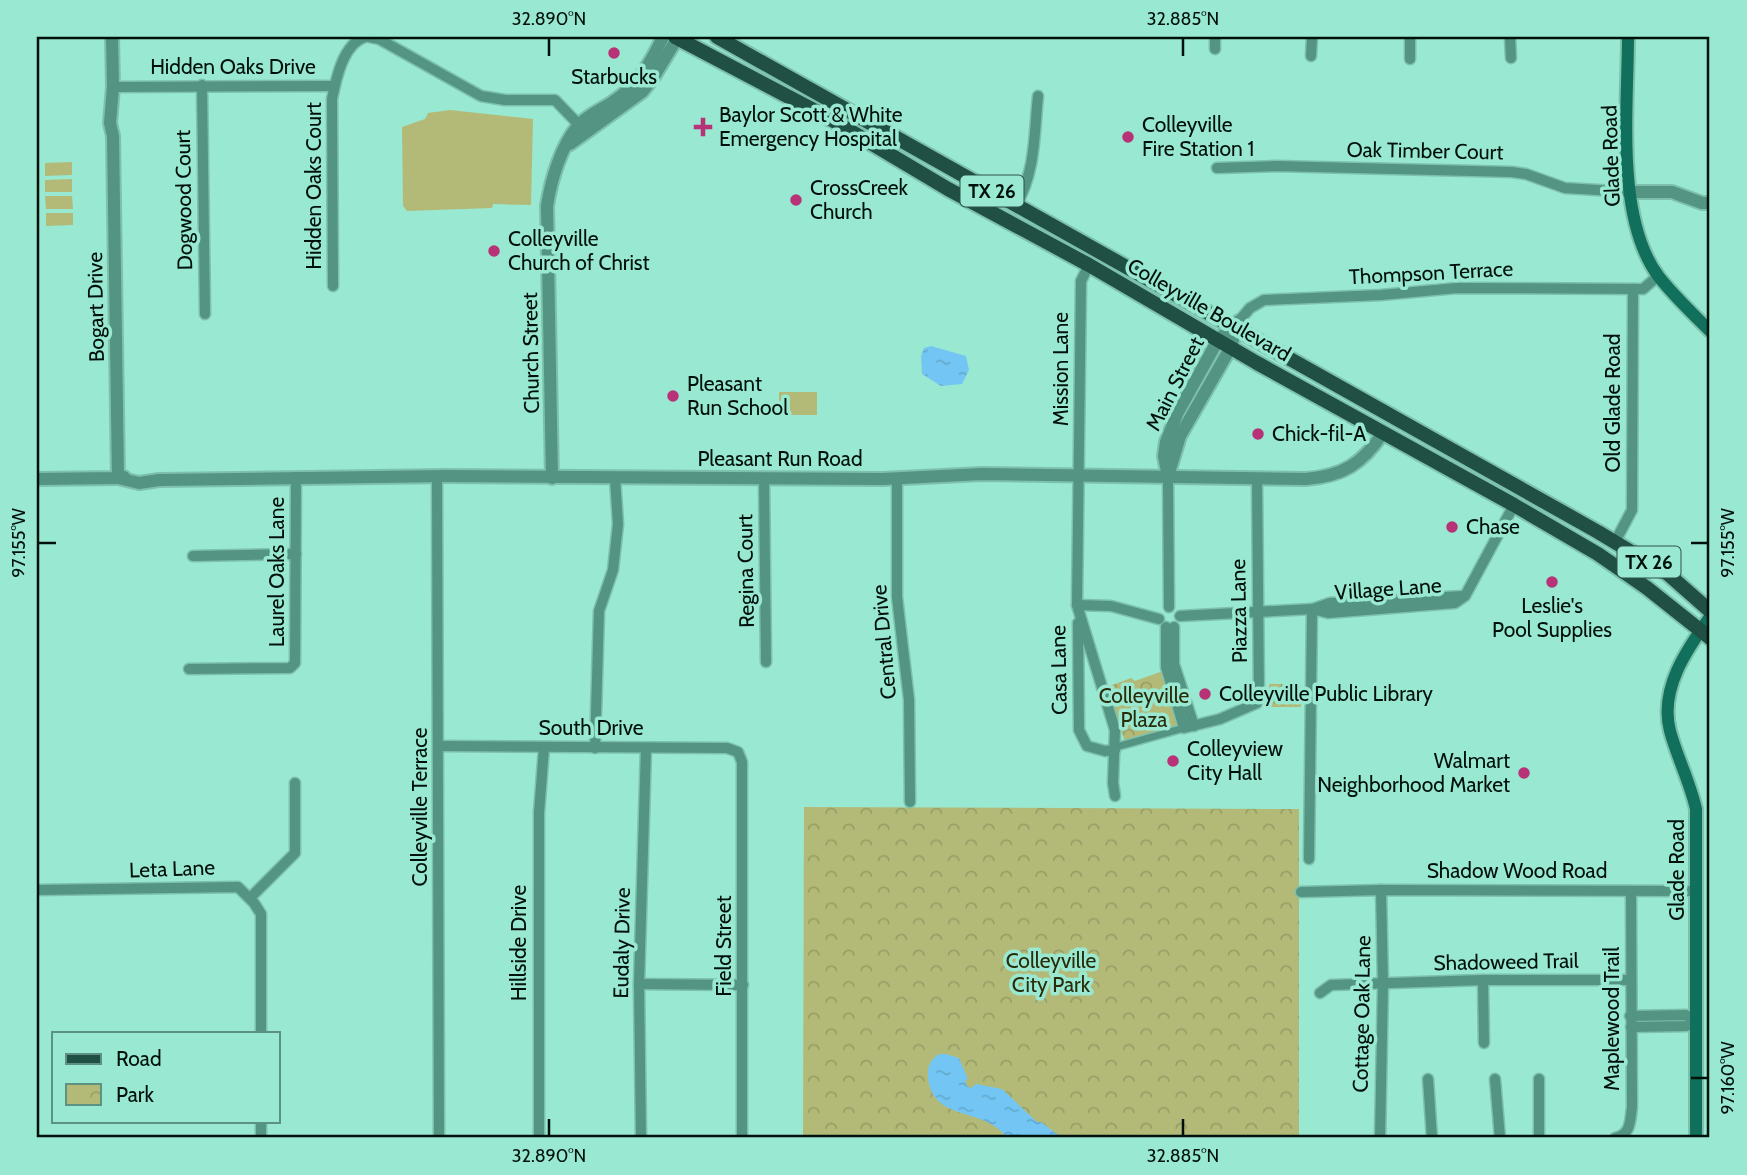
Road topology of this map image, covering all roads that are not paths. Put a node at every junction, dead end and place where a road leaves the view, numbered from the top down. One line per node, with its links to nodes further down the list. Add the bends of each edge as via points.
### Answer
1 (113, 37): 16 (street, Bogart Drive)
2 (367, 37): 15 (street, Hidden Oaks Drive, via 350,47); 18 (street, Hidden Oaks Drive, via 379,39 481,96 555,100)
3 (674, 37): 18 (street, Church Street, via 653,78); 23 (main road, Colleyville Boulevard / TX 26, via 827,117)
4 (718, 37): 22 (main road, Colleyville Boulevard / TX 26)
5 (1215, 37): 10 (street)
6 (1312, 37): 11 (street)
7 (1410, 37): 13 (street)
8 (1510, 37): 12 (street)
9 (1628, 37): 20 (main road, Glade Road)
10 (1215, 49)
11 (1311, 56)
12 (1511, 58)
13 (1410, 59)
14 (202, 85): 15 (street, Hidden Oaks Drive); 16 (street, Hidden Oaks Drive); 29 (street, Dogwood Court)
15 (334, 86): 27 (street, Hidden Oaks Court)
16 (113, 87): 38 (street, Bogart Drive, via 117,115 113,136)
17 (1038, 96): 22 (street, via 1031,167)
18 (582, 128): 39 (street, Church Street, via 553,173 547,206)
19 (1217, 168): 20 (street, Oak Timber Court, via 1512,172 1564,188)
20 (1630, 192): 21 (street, via 1672,192); 26 (main road, Glade Road, via 1640,239)
21 (1710, 203)
22 (1016, 205): 23 (main road); 24 (main road, Colleyville Boulevard / TX 26)
23 (1003, 219): 25 (main road, Colleyville Boulevard / TX 26)
24 (1098, 251): 25 (main road); 30 (main road, Colleyville Boulevard / TX 26)
25 (1089, 265): 32 (main road, Colleyville Boulevard / TX 26); 34 (street, Mission Lane, via 1081,281)
26 (1658, 276): 28 (street, via 1643,289); 31 (main road, Glade Road)
27 (333, 286)
28 (1633, 289): 30 (street, Thompson Terrace, via 1457,288 1264,300 1250,308); 46 (street, Old Glade Road, via 1632,510)
29 (205, 314)
30 (1236, 326): 32 (street, Main Street); 46 (main road, Colleyville Boulevard / TX 26)
31 (1710, 331)
32 (1225, 343): 33 (main road, Colleyville Boulevard / TX 26); 37 (street, Main Street, via 1180,436)
33 (1383, 433): 43 (street, Pleasant Run Road, via 1371,451 1339,473); 45 (main road, Colleyville Boulevard / TX 26)
34 (1080, 475): 37 (street, Pleasant Run Road); 42 (street, Pleasant Run Road); 49 (street, Mission Lane)
35 (296, 477): 36 (street, Pleasant Run Road); 38 (street, Pleasant Run Road); 47 (street, Laurel Oaks Lane)
36 (437, 477): 39 (street, Pleasant Run Road); 61 (street, Colleyville Terrace)
37 (1168, 477): 43 (street, Pleasant Run Road); 50 (street, Main Street)
38 (118, 478): 44 (street, Pleasant Run Road)
39 (552, 478): 40 (street, Pleasant Run Road)
40 (615, 478): 41 (street, Pleasant Run Road); 63 (street, via 618,524 613,569 599,611)
41 (764, 478): 42 (street, Pleasant Run Road); 58 (street, Regina Court)
42 (897, 478): 69 (street, Central Drive, via 897,597 909,700)
43 (1257, 478): 52 (street, Piazza Lane)
44 (37, 479)
45 (1514, 505): 51 (street, Village Lane, via 1465,596 1455,603 1328,613); 57 (main road, Colleyville Boulevard / TX 26, via 1598,554)
46 (1615, 542): 53 (main road, Colleyville Boulevard / TX 26, via 1668,574)
47 (296, 554): 48 (street); 59 (street, Laurel Oaks Lane, via 293,666)
48 (193, 556)
49 (1077, 605): 56 (street, via 1111,606); 65 (street, via 1115,730); 65 (street, Casa Lane, via 1079,730 1087,746 1105,751)
50 (1169, 607): 54 (street, via 1177,609); 56 (street, via 1161,612)
51 (1312, 609): 52 (street, Village Lane); 70 (street)
52 (1258, 611): 54 (street, Village Lane); 60 (street, Piazza Lane, via 1257,703)
53 (1710, 611)
54 (1180, 616): 56 (street)
55 (1710, 617): 57 (main road, Glade Road)
56 (1166, 624): 60 (street)
57 (1706, 634): 74 (main road, Glade Road, via 1673,678 1669,701 1670,731 1696,808)
58 (766, 663)
59 (189, 669)
60 (1189, 727): 65 (street)
61 (439, 746): 62 (street, South Drive); 90 (street, Colleyville Terrace)
62 (544, 748): 63 (street, South Drive); 91 (street, Hillside Drive, via 539,813)
63 (595, 748): 64 (street, South Drive)
64 (646, 748): 66 (street, South Drive, via 727,748); 79 (street, Eudaly Drive)
65 (1115, 748): 68 (street)
66 (740, 754): 81 (street, Field Street)
67 (295, 783): 76 (street, via 295,853)
68 (1115, 796)
69 (910, 802)
70 (1309, 859)
71 (37, 890): 76 (street, Leta Lane, via 230,886)
72 (1381, 890): 73 (street, Shadow Wood Road); 75 (street, Shadow Wood Road); 80 (street, Cottage Oak Lane)
73 (1631, 891): 74 (street, Shadow Wood Road); 77 (street, Maplewood Trail)
74 (1696, 891): 84 (main road, Glade Road)
75 (1301, 892)
76 (250, 898): 85 (street, via 261,914)
77 (1630, 980): 78 (street, Shadoweed Trail); 83 (street, Maplewood Trail)
78 (1483, 981): 80 (street, Shadoweed Trail); 86 (street)
79 (639, 984): 81 (street); 92 (street, Eudaly Drive)
80 (1383, 984): 82 (street, Shadoweed Trail, via 1331,985); 94 (street, Cottage Oak Lane)
81 (743, 985): 93 (street, Field Street)
82 (1320, 993)
83 (1631, 1021): 84 (street); 98 (street, Maplewood Trail, via 1630,1127)
84 (1697, 1023): 99 (main road, Glade Road)
85 (261, 1032)
86 (1484, 1042)
87 (1428, 1079): 95 (street)
88 (1495, 1079): 96 (street)
89 (1539, 1079): 97 (street)
90 (439, 1138)
91 (539, 1138)
92 (641, 1138)
93 (742, 1138)
94 (1380, 1138)
95 (1432, 1138)
96 (1500, 1138)
97 (1539, 1138)
98 (1615, 1138)
99 (1696, 1138)

